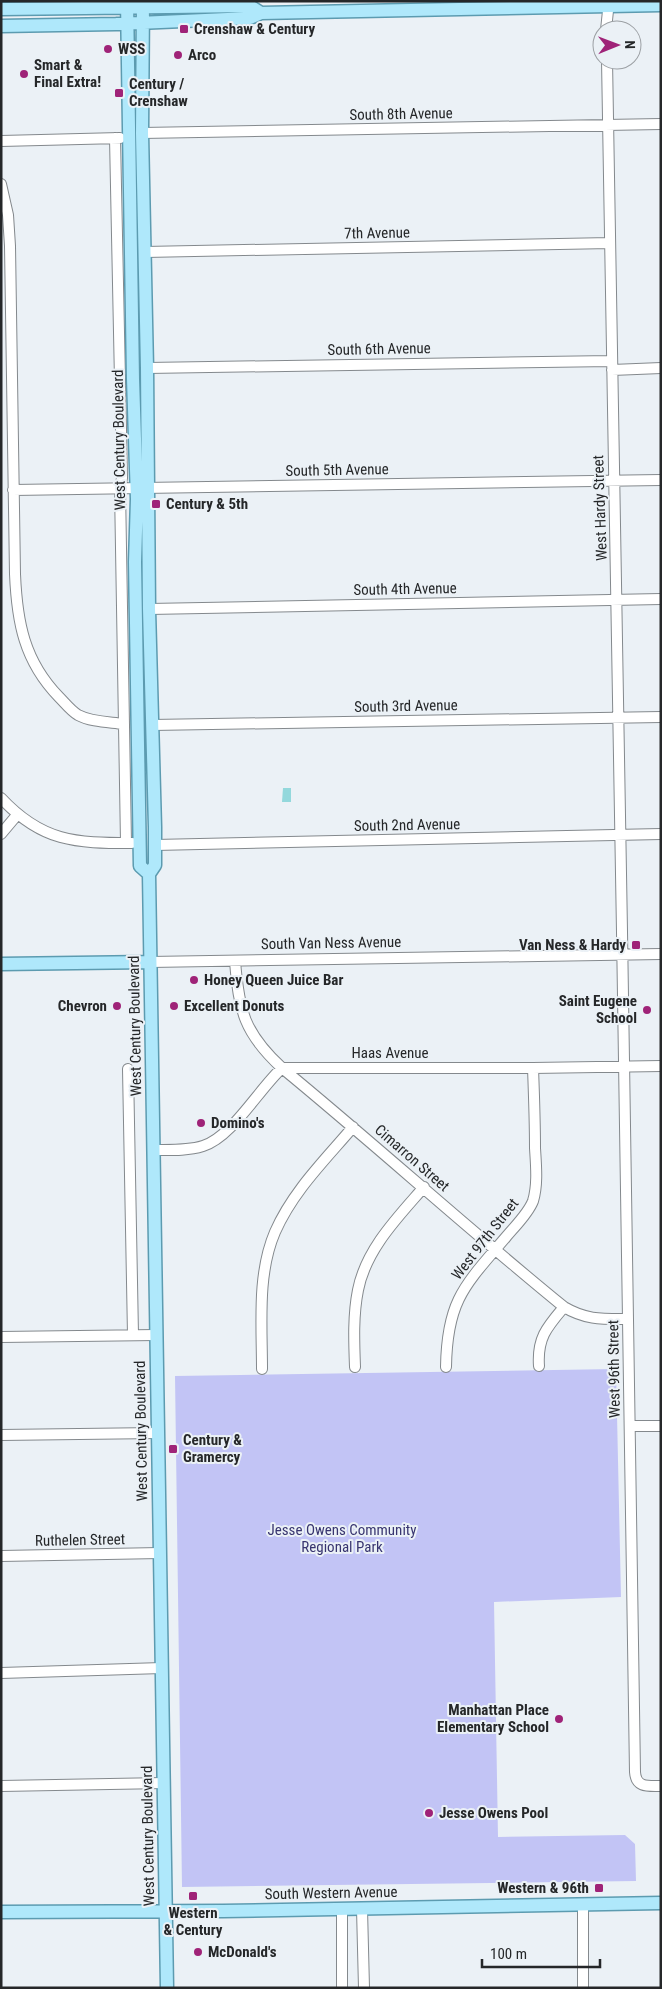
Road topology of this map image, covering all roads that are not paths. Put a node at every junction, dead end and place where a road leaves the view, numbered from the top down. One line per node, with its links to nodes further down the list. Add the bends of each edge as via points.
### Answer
1 (609, 3): 5 (main road); 7 (main road); 8 (street)
2 (127, 4): 3 (main road); 6 (main road); 10 (main road, West Century Boulevard)
3 (143, 4): 4 (main road); 9 (main road, West Century Boulevard)
4 (221, 4): 7 (main road, via 250,6)
5 (661, 5)
6 (1, 9)
7 (261, 13): 9 (main road, via 250,18)
8 (607, 20)
9 (143, 22): 10 (main road); 15 (main road, West Century Boulevard)
10 (127, 23): 11 (main road); 17 (main road, West Century Boulevard)
11 (1, 26)
12 (607, 70): 14 (street, West Hardy Street)
13 (661, 124): 14 (street, South 8th Avenue)
14 (608, 126): 15 (street, South 8th Avenue); 20 (street, West Hardy Street)
15 (142, 133): 21 (main road, West Century Boulevard)
16 (115, 138): 17 (street); 18 (street); 28 (street, West Century Boulevard)
17 (129, 138): 27 (main road, West Century Boulevard)
18 (1, 140)
19 (1, 184): 29 (street, via 10,246)
20 (610, 243): 21 (street, 7th Avenue); 22 (street, West Hardy Street)
21 (145, 252): 23 (main road, West Century Boulevard)
22 (612, 366): 23 (street, South 6th Avenue); 24 (street, South 6th Avenue); 26 (street, West Hardy Street)
23 (147, 368): 27 (main road, West Century Boulevard)
24 (661, 368)
25 (661, 480): 26 (street, South 5th Avenue)
26 (614, 481): 27 (street, South 5th Avenue); 31 (street, West Hardy Street)
27 (142, 488): 28 (street, South 5th Avenue); 32 (main road, West Century Boulevard); 43 (main road, West Century Boulevard, via 135,562)
28 (120, 489): 29 (street, South 5th Avenue); 35 (street, West Century Boulevard)
29 (13, 490): 35 (street, via 16,602 28,650 51,690 78,715 90,720)
30 (661, 599): 31 (street, South 4th Avenue)
31 (618, 600): 32 (street, South 4th Avenue); 34 (street, West Hardy Street)
32 (149, 608): 36 (main road, West Century Boulevard)
33 (661, 717): 34 (street, South 3rd Avenue)
34 (619, 718): 36 (street, South 3rd Avenue); 41 (street, West Hardy Street)
35 (123, 724): 42 (street, West Century Boulevard)
36 (152, 725): 44 (main road, West Century Boulevard)
37 (1, 798): 38 (street)
38 (17, 815): 39 (street); 42 (street, via 46,832 79,842)
39 (1, 834)
40 (661, 834): 41 (street, South 2nd Avenue)
41 (621, 835): 44 (street, South 2nd Avenue); 47 (street, West Hardy Street)
42 (126, 843): 43 (street)
43 (140, 843): 45 (main road, West Century Boulevard, via 140,866)
44 (155, 845): 45 (main road, West Century Boulevard, via 155,865)
45 (149, 874): 49 (main road, West Century Boulevard)
46 (661, 954): 47 (street, South Van Ness Avenue)
47 (623, 955): 48 (street, South Van Ness Avenue); 52 (street, West 96th Street)
48 (235, 961): 49 (street, South Van Ness Avenue); 53 (street, Cimarron Street, via 240,1004 246,1023 266,1053)
49 (150, 962): 50 (main road, South Van Ness Avenue); 57 (main road, West Century Boulevard)
50 (1, 964)
51 (661, 1066): 52 (street, Haas Avenue)
52 (625, 1067): 54 (street, Haas Avenue); 61 (street, West 96th Street)
53 (282, 1068): 54 (street, Haas Avenue); 56 (street, Cimarron Street); 57 (street, via 230,1127 212,1141 200,1147)
54 (533, 1068): 59 (street, West 97th Street, via 536,1189 524,1215)
55 (128, 1069): 62 (street, West Century Boulevard)
56 (354, 1127): 58 (street, Cimarron Street); 68 (street, via 297,1192 274,1233 264,1277)
57 (153, 1150): 63 (main road, West Century Boulevard)
58 (424, 1187): 59 (street, Cimarron Street); 66 (street, via 375,1248 364,1274 356,1307)
59 (494, 1250): 60 (street, Cimarron Street); 67 (street, West 97th Street, via 473,1275 454,1308 448,1328)
60 (564, 1307): 61 (street, Cimarron Street, via 589,1318); 65 (street, via 543,1333)
61 (628, 1319): 69 (street, West 96th Street)
62 (133, 1335): 63 (street); 64 (street)
63 (156, 1335): 71 (main road, West Century Boulevard)
64 (1, 1337)
65 (539, 1366)
66 (355, 1367)
67 (446, 1367)
68 (262, 1369)
69 (630, 1426): 70 (street); 79 (street, West 96th Street, via 635,1772 638,1782 644,1786)
70 (661, 1426)
71 (157, 1433): 72 (street); 73 (main road, West Century Boulevard)
72 (1, 1436)
73 (160, 1553): 74 (street, Ruthelen Street); 75 (main road, West Century Boulevard)
74 (1, 1556)
75 (162, 1668): 76 (street); 77 (main road, West Century Boulevard)
76 (1, 1673)
77 (164, 1783): 78 (street); 84 (main road, West Century Boulevard)
78 (1, 1786)
79 (661, 1786)
80 (661, 1903): 81 (main road, South Western Avenue)
81 (583, 1905): 83 (main road, South Western Avenue); 89 (street)
82 (342, 1909): 83 (main road, South Western Avenue); 84 (main road, South Western Avenue); 87 (street)
83 (362, 1909): 88 (street)
84 (166, 1911): 85 (main road, South Western Avenue); 86 (main road, West Century Boulevard)
85 (1, 1912)
86 (167, 1988)
87 (342, 1988)
88 (364, 1988)
89 (583, 1988)

